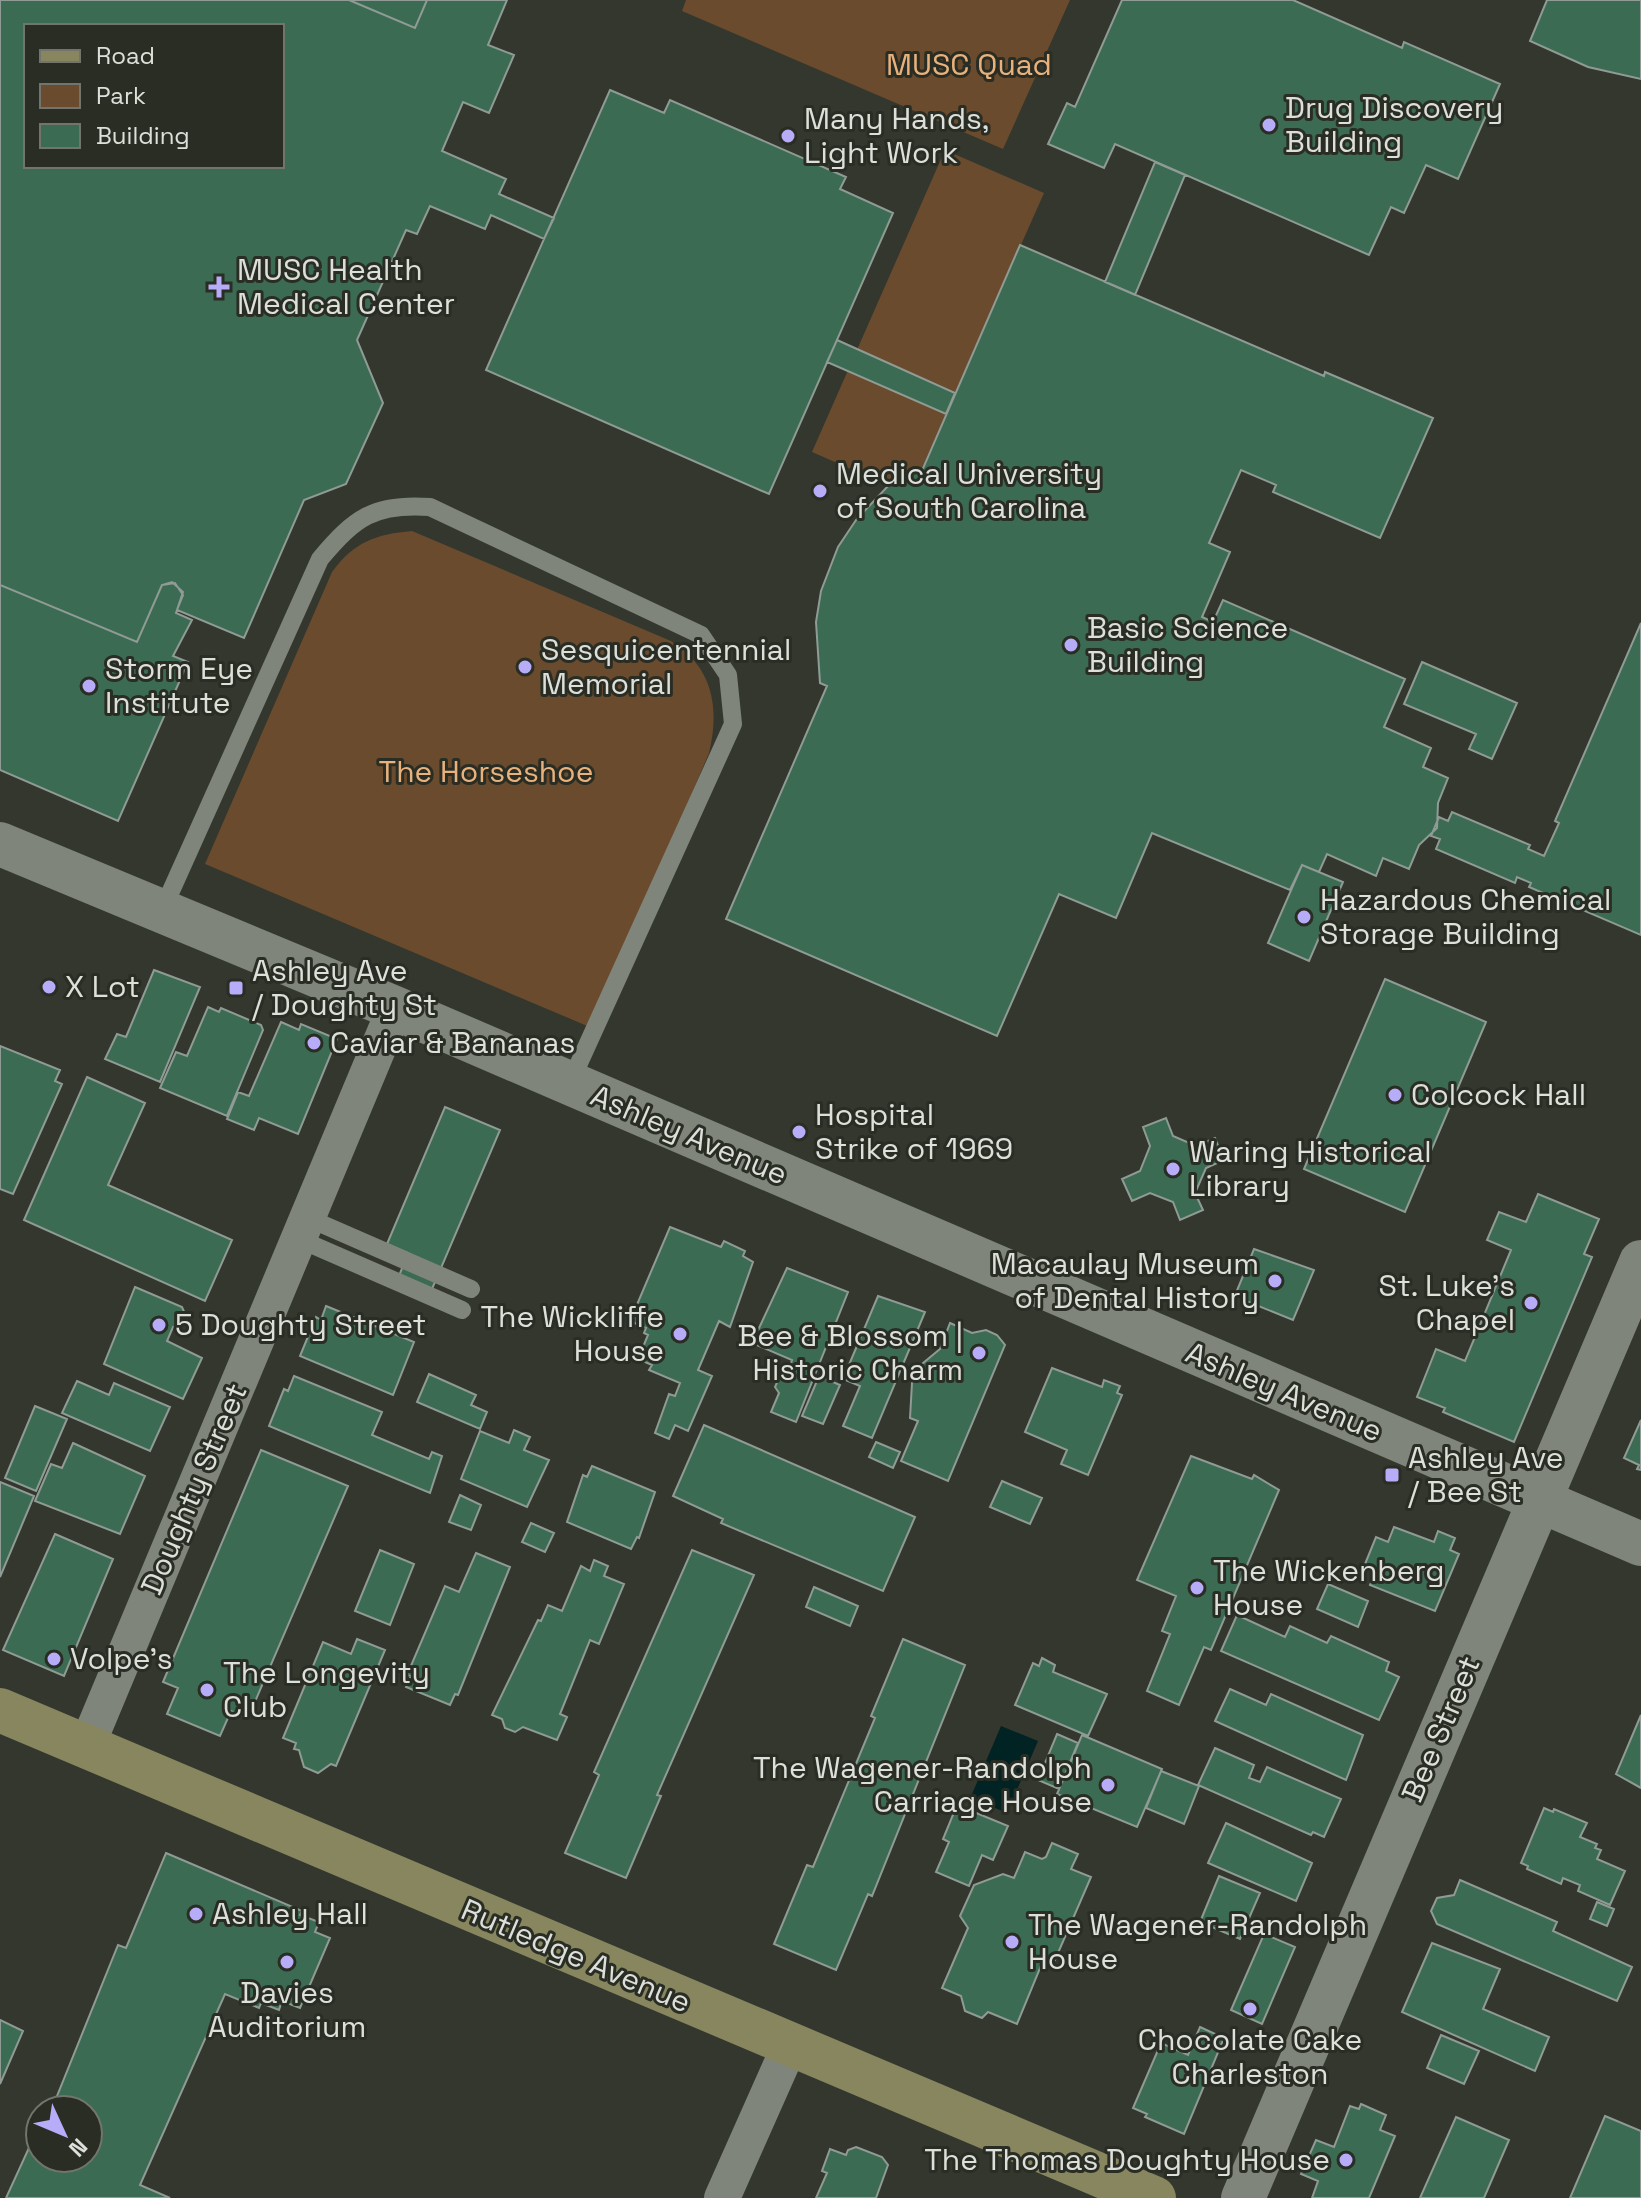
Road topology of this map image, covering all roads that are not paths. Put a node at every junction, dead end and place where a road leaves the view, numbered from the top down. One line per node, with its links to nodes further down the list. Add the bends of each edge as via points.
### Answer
1 (0, 844): 2 (street, Ashley Avenue)
2 (162, 911): 3 (street, Ashley Avenue); 4 (lane, via 320,559 363,516 399,505 430,507 701,635 728,675 733,724)
3 (395, 1008): 4 (street, Ashley Avenue); 5 (street, Doughty Street)
4 (570, 1083): 9 (street, Ashley Avenue)
5 (303, 1228): 7 (lane); 8 (lane); 12 (street, Doughty Street)
6 (1641, 1262): 9 (street, Bee Street)
7 (471, 1289)
8 (462, 1310)
9 (1537, 1501): 10 (street, Ashley Avenue); 16 (street, Bee Street)
10 (1641, 1544)
11 (0, 1710): 12 (main road, Rutledge Avenue)
12 (86, 1748): 13 (main road, Rutledge Avenue)
13 (790, 2045): 14 (street); 15 (main road, Rutledge Avenue)
14 (722, 2198)
15 (1154, 2198)
16 (1243, 2198)

